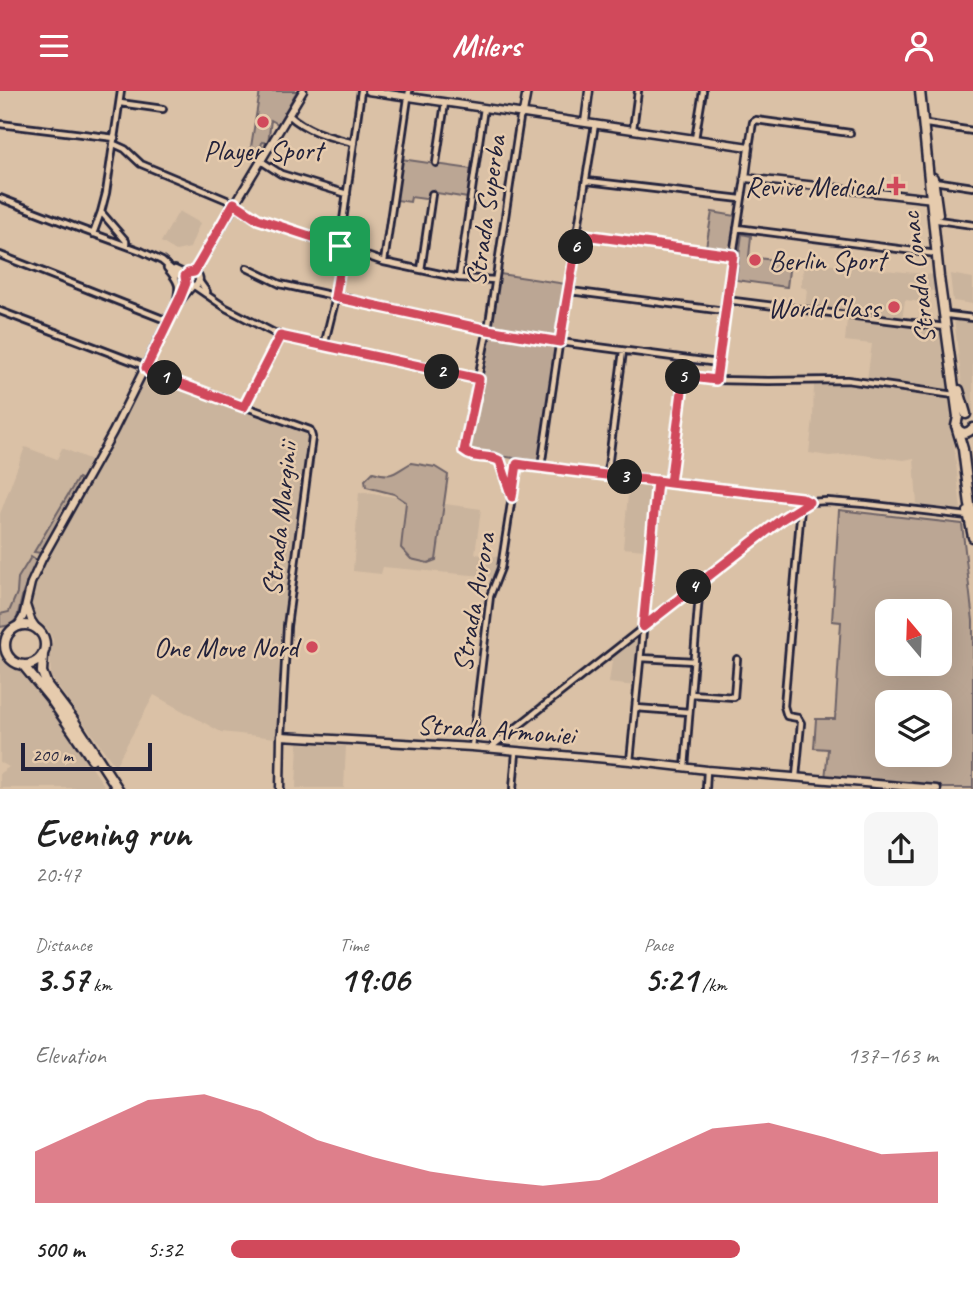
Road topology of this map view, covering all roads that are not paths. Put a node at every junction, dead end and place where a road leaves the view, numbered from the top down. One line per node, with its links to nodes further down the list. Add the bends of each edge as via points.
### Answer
1 (121, 91): 12 (street)
2 (303, 91): 16 (street)
3 (361, 91): 26 (street)
4 (368, 91): 10 (street)
5 (527, 91): 15 (street, Strada Superba)
6 (589, 91): 17 (street)
7 (638, 91): 21 (street)
8 (702, 91): 24 (street)
9 (922, 91): 20 (main road, Strada Conac); 38 (main road, Strada Conac)
10 (409, 94): 11 (street); 52 (street)
11 (445, 102): 13 (street); 29 (street)
12 (120, 103): 14 (street); 25 (street)
13 (484, 108): 15 (street); 55 (street)
14 (163, 109)
15 (523, 113): 17 (street); 57 (street, Strada Superba)
16 (289, 115): 26 (street, via 310,130); 28 (street)
17 (585, 122): 19 (street)
18 (0, 124): 25 (street)
19 (595, 124): 21 (street); 31 (street)
20 (928, 124): 22 (street); 32 (main road, Strada Conac)
21 (633, 129): 24 (street)
22 (973, 131)
23 (850, 132): 27 (street, via 754,120)
24 (695, 139): 27 (street)
25 (114, 141): 39 (street, via 141,164); 40 (street)
26 (354, 143): 34 (street)
27 (749, 147): 30 (street)
28 (260, 161): 34 (street, via 281,174); 39 (street)
29 (436, 163)
30 (745, 178): 37 (street); 38 (street)
31 (587, 181): 37 (street); 45 (street)
32 (934, 181): 33 (street); 38 (main road, Strada Conac)
33 (973, 187)
34 (347, 194): 47 (street)
35 (432, 194): 54 (street)
36 (0, 198): 44 (street)
37 (741, 199): 43 (street)
38 (934, 199): 41 (main road, Strada Conac); 48 (main road, Strada Conac)
39 (234, 203): 47 (street, via 258,219); 56 (street)
40 (101, 212): 44 (street); 46 (street)
41 (938, 220): 42 (street); 65 (main road, Strada Conac)
42 (973, 225)
43 (737, 228): 48 (street); 50 (street)
44 (93, 234): 46 (street)
45 (577, 234): 50 (street); 58 (street)
46 (127, 246): 51 (street)
47 (340, 246): 52 (street); 60 (street)
48 (937, 254): 68 (main road, Strada Conac)
49 (0, 255): 67 (street)
50 (733, 255): 61 (street)
51 (162, 261): 56 (street); 62 (street, via 178,282)
52 (384, 262): 54 (street)
53 (247, 268): 60 (street, via 280,284)
54 (421, 270): 55 (street)
55 (459, 278): 57 (street)
56 (192, 280): 59 (street); 62 (street)
57 (495, 280): 69 (street, Strada Superba)
58 (570, 291): 64 (street); 71 (street)
59 (210, 295): 62 (street, via 191,292); 70 (street)
60 (335, 297): 69 (street); 72 (street)
61 (726, 300): 64 (street); 68 (street)
62 (178, 301): 67 (street)
63 (0, 311): 76 (street, Strada Marginii)
64 (725, 311): 75 (street)
65 (948, 315): 66 (street); 82 (main road, Strada Conac)
66 (973, 319)
67 (168, 321): 76 (street)
68 (945, 327): 80 (main road, Strada Conac)
69 (488, 330): 71 (street); 78 (street, Strada Superba)
70 (280, 336): 72 (street); 81 (street)
71 (560, 342): 73 (street); 86 (street)
72 (324, 346): 78 (street)
73 (623, 351): 74 (street); 87 (street)
74 (686, 359): 75 (street); 77 (street)
75 (718, 363): 79 (street)
76 (146, 368): 81 (street, Strada Marginii); 96 (street, via 42,559)
77 (684, 376): 79 (street); 89 (street)
78 (479, 379): 90 (street, Strada Superba, via 464,451 500,461)
79 (716, 380): 80 (street, via 847,380)
80 (955, 395): 82 (main road, Strada Conac)
81 (244, 407): 110 (street, Strada Marginii, via 312,433 287,626)
82 (966, 416): 83 (main road, via 956,423)
83 (957, 429): 84 (main road); 85 (main road)
84 (971, 430): 85 (main road)
85 (963, 449): 93 (main road)
86 (541, 467): 87 (street); 90 (street, Strada Aurora, via 517,464)
87 (607, 475): 88 (street)
88 (657, 481): 89 (street); 97 (street)
89 (670, 483): 91 (street)
90 (512, 497): 111 (street, Strada Aurora, via 501,568 490,596)
91 (809, 502): 92 (street); 93 (street)
92 (801, 507): 95 (street); 117 (street, via 784,706 787,716 801,723)
93 (971, 517): 94 (main road)
94 (973, 534)
95 (701, 582): 97 (street); 105 (street)
96 (26, 603): 98 (street); 99 (street)
97 (643, 627): 103 (street); 112 (street)
98 (15, 628): 99 (main road); 100 (main road); 101 (main road)
99 (37, 629): 102 (main road, via 44,638)
100 (0, 631)
101 (3, 644): 106 (main road, via 12,660)
102 (44, 654): 106 (main road, via 35,663); 119 (main road, via 42,671 47,685)
103 (641, 658): 105 (street); 108 (street)
104 (737, 659): 107 (street, via 734,697)
105 (694, 661): 107 (street)
106 (23, 665): 118 (main road)
107 (691, 694): 109 (street)
108 (636, 708): 109 (street); 114 (street)
109 (689, 712): 115 (street)
110 (281, 736): 111 (street, Strada Armoniei); 120 (street, Strada Marginii)
111 (472, 747): 112 (street, Strada Armoniei)
112 (489, 749): 113 (street, Strada Armoniei)
113 (516, 752): 114 (street, Strada Armoniei); 121 (street)
114 (630, 761): 115 (street, Strada Armoniei)
115 (685, 767): 116 (street, Strada Armoniei)
116 (707, 770): 117 (street, Strada Armoniei); 122 (street)
117 (796, 777): 123 (street, Strada Armoniei)
118 (112, 789)
119 (118, 789)
120 (280, 789)
121 (513, 789)
122 (706, 789)
123 (937, 789)

